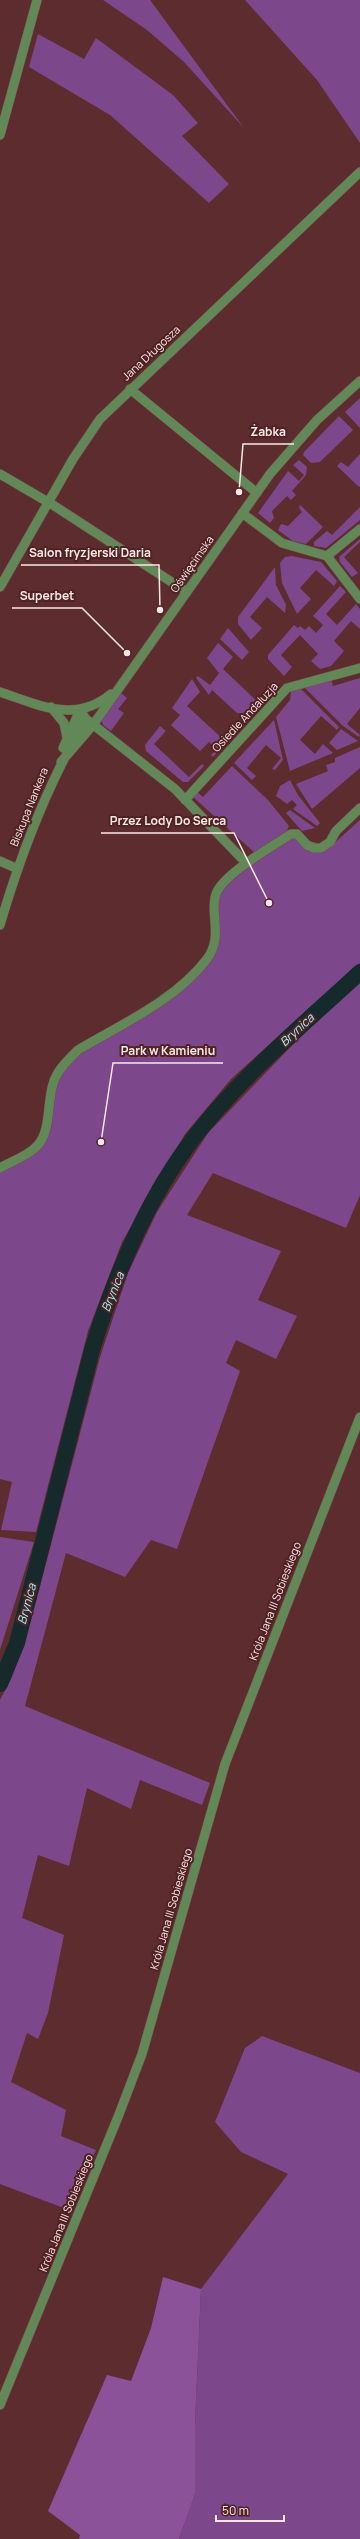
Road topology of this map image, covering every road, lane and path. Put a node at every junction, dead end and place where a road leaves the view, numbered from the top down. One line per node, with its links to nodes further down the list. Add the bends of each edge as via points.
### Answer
1 (37, 0): 2 (street)
2 (0, 135)
3 (360, 172): 5 (street, Jana Długosza)
4 (360, 381): 7 (street, Oświęcimska, via 314,423)
5 (130, 389): 7 (street); 8 (street, Jana Długosza, via 92,430)
6 (0, 474): 8 (street)
7 (257, 493): 9 (street, Oświęcimska)
8 (48, 502): 12 (street, Jana Długosza); 13 (street)
9 (242, 513): 11 (street, via 282,543); 13 (street, Oświęcimska)
10 (360, 529): 11 (street)
11 (327, 556): 14 (street)
12 (0, 587)
13 (187, 592): 16 (street, Oświęcimska)
14 (360, 599)
15 (360, 668): 23 (street, Osiedle Andaluzja, via 287,688)
16 (118, 687): 19 (street, Oświęcimska, via 101,702); 20 (street, Oświęcimska)
17 (0, 692): 18 (street)
18 (50, 708): 19 (street); 21 (street, via 64,723)
19 (80, 710): 20 (street); 21 (street, Biskupa Nankera)
20 (89, 722): 22 (street, Biskupa Nankera); 23 (street, via 175,789)
21 (67, 738): 22 (street, Biskupa Nankera)
22 (60, 764): 27 (street, Biskupa Nankera)
23 (185, 800): 26 (street)
24 (360, 808): 26 (street, via 336,831 330,842 321,848 314,848 297,834 291,834)
25 (0, 861): 27 (street)
26 (246, 863): 29 (street, via 216,893 214,941 208,958 187,981 168,996 78,1050 69,1058 53,1084 40,1143 31,1151)
27 (18, 869): 28 (street, Biskupa Nankera)
28 (0, 925)
29 (0, 1168)
30 (360, 1417): 31 (street, Króla Jana III Sobieskiego, via 225,1764 142,2054)
31 (0, 2405)

